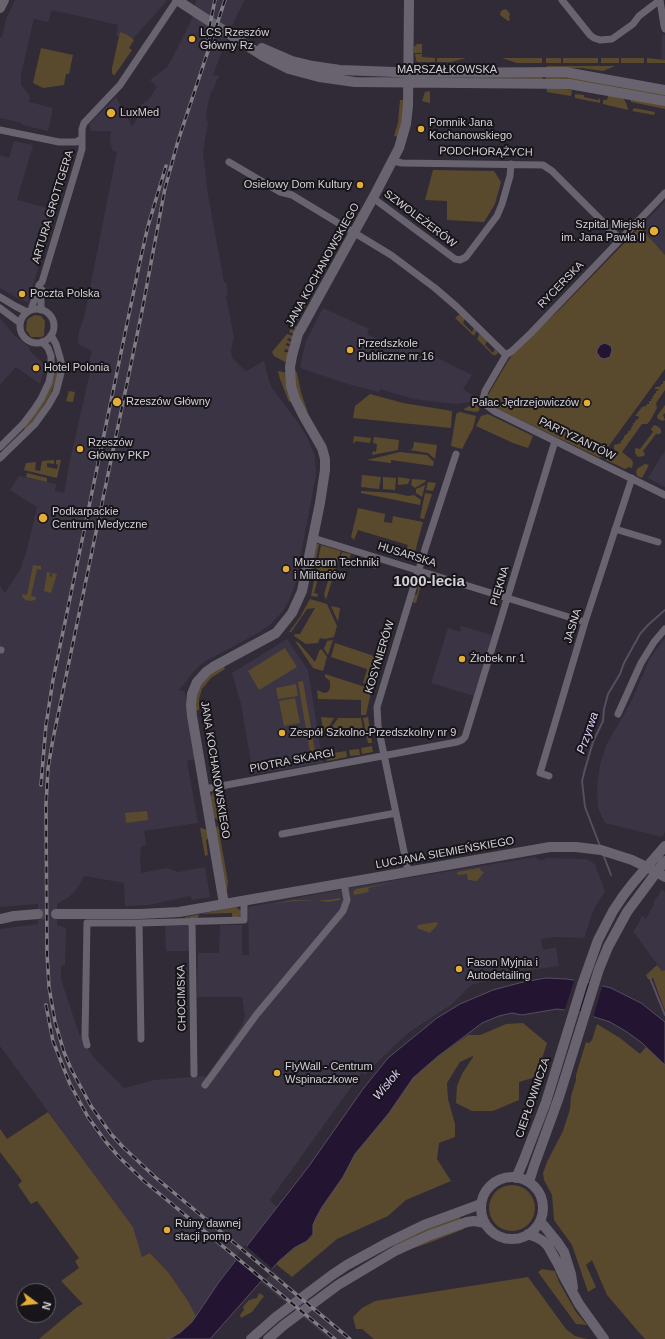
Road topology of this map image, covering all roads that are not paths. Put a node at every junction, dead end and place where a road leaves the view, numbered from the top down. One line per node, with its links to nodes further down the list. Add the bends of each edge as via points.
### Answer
1 (4, 0): 7 (main road)
2 (177, 0): 9 (main road); 15 (street, ARTURA GROTTGERA, via 120,85 84,123)
3 (188, 0): 9 (main road)
4 (409, 0): 10 (main road, JANA KOCHANOWSKIEGO)
5 (562, 0): 6 (street, via 590,35 600,40 612,39)
6 (660, 0): 8 (street)
7 (0, 8)
8 (665, 29)
9 (237, 37): 10 (main road, MARSZAŁKOWSKA, via 303,64 340,70); 11 (main road, MARSZAŁKOWSKA, via 270,60 308,75 339,81)
10 (409, 72): 11 (main road, JANA KOCHANOWSKIEGO); 12 (main road, MARSZAŁKOWSKA, via 565,72)
11 (409, 83): 13 (main road, MARSZAŁKOWSKA, via 569,84); 16 (main road, JANA KOCHANOWSKIEGO, via 406,124)
12 (665, 90)
13 (665, 101)
14 (0, 130): 15 (street, via 59,142 76,142)
15 (81, 139): 23 (street, ARTURA GROTTGERA, via 80,156)
16 (393, 161): 18 (street, PODCHORĄŻYCH); 20 (main road, JANA KOCHANOWSKIEGO)
17 (229, 162): 21 (street)
18 (511, 164): 20 (street, SZWOLEŻERÓW, via 510,176 497,216 466,257 460,260 455,259); 22 (street, PODCHORĄŻYCH, via 536,164 548,167)
19 (665, 193): 22 (street, RYCERSKA)
20 (373, 198): 21 (main road, JANA KOCHANOWSKIEGO)
21 (354, 232): 31 (street, via 391,255 435,288); 40 (main road, JANA KOCHANOWSKIEGO, via 298,334 290,367 295,399 322,448 324,459 324,485)
22 (620, 239): 31 (street, RYCERSKA)
23 (42, 282): 26 (street, ARTURA GROTTGERA); 27 (street, ARTURA GROTTGERA)
24 (0, 297): 27 (street)
25 (0, 308): 28 (street)
26 (41, 310): 27 (street); 29 (street, via 52,319)
27 (29, 311): 28 (street)
28 (20, 323): 30 (street, via 21,333 26,339 34,343)
29 (51, 335): 30 (street); 36 (street, via 59,350 61,361 56,392 35,424)
30 (42, 342): 34 (street, via 51,356 48,382 28,418)
31 (506, 355): 32 (street, RYCERSKA)
32 (483, 399): 33 (street, PARTYZANTÓW, via 494,411)
33 (555, 441): 37 (street, PARTYZANTÓW); 43 (street, PIĘKNA)
34 (0, 447)
35 (456, 454): 42 (street, KOSYNIERÓW)
36 (0, 458)
37 (632, 478): 38 (street, PARTYZANTÓW); 39 (street, JASNA)
38 (665, 495)
39 (615, 529): 41 (street); 44 (street, JASNA)
40 (313, 538): 42 (street, HUSARSKA); 50 (main road, JANA KOCHANOWSKIEGO, via 302,591 285,623 276,633 213,667 194,688 190,705)
41 (658, 542)
42 (418, 570): 43 (street, HUSARSKA); 48 (street, KOSYNIERÓW, via 377,708)
43 (507, 598): 44 (street, HUSARSKA); 47 (street, PIĘKNA)
44 (585, 622): 49 (street, JASNA, via 540,773)
45 (665, 629): 46 (street, via 641,663)
46 (618, 714)
47 (465, 737): 48 (street, PIOTRA SKARGI, via 457,742)
48 (384, 755): 50 (street, PIOTRA SKARGI); 51 (street, KOSYNIERÓW)
49 (548, 776)
50 (205, 789): 60 (main road, JANA KOCHANOWSKIEGO)
51 (396, 813): 52 (street); 56 (street, KOSYNIERÓW)
52 (282, 834)
53 (665, 846): 55 (main road, CIEPŁOWNICZA)
54 (665, 861): 57 (main road)
55 (647, 867): 56 (main road, LUCJANA SIEMIEŃSKIEGO, via 593,849 550,847); 57 (main road, LUCJANA SIEMIEŃSKIEGO); 70 (main road, CIEPŁOWNICZA, via 613,911 598,940 543,1108)
56 (408, 871): 58 (main road, LUCJANA SIEMIEŃSKIEGO)
57 (661, 874): 71 (main road, via 627,912 599,969)
58 (344, 883): 59 (main road, LUCJANA SIEMIEŃSKIEGO); 69 (street, via 347,900 343,911 257,1014)
59 (244, 901): 60 (main road, LUCJANA SIEMIEŃSKIEGO); 64 (street, via 244,920)
60 (224, 904): 62 (main road, LUCJANA SIEMIEŃSKIEGO, via 162,914)
61 (38, 914): 63 (main road)
62 (56, 914)
63 (0, 919)
64 (192, 921): 65 (street); 68 (street, CHOCIMSKA)
65 (139, 924): 66 (street); 67 (street, via 87,923)
66 (141, 1039)
67 (87, 1045)
68 (194, 1074)
69 (205, 1085)
70 (516, 1178): 71 (main road); 72 (main road, via 497,1181 484,1195)
71 (529, 1182): 73 (main road, via 538,1192 542,1204)
72 (481, 1204): 74 (main road); 77 (main road, via 424,1225 360,1257 276,1317)
73 (540, 1220): 75 (main road); 76 (main road, via 564,1252)
74 (485, 1223): 75 (main road, via 491,1231 505,1238 515,1239); 78 (main road, via 467,1222 394,1251 338,1285)
75 (528, 1234): 76 (main road, via 548,1246)
76 (574, 1294): 79 (main road)
77 (251, 1339)
78 (268, 1339)
79 (604, 1339)

